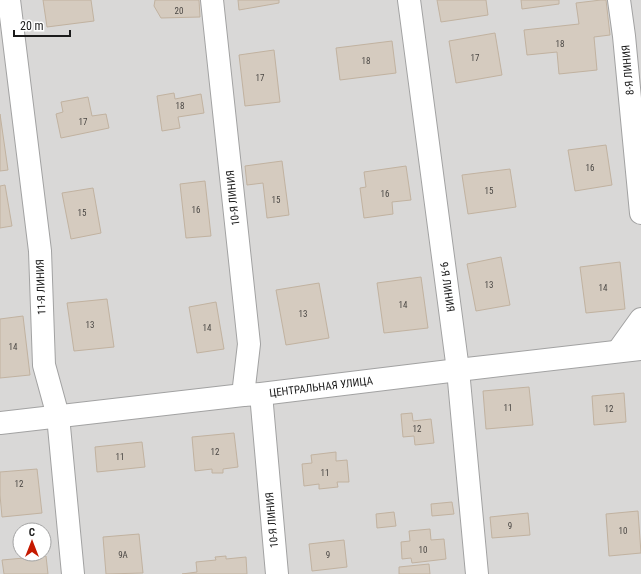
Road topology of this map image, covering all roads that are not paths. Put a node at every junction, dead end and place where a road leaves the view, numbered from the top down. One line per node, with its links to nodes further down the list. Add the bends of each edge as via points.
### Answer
1 (9, 0): 11 (street, 11-Я ЛИНИЯ, via 40,251 44,366)
2 (212, 0): 10 (street, 10-Я ЛИНИЯ, via 249,344)
3 (409, 0): 9 (street, 9-Я ЛИНИЯ)
4 (619, 0): 5 (street, 8-Я ЛИНИЯ)
5 (641, 212)
6 (641, 319): 8 (street)
7 (641, 349): 8 (street, ЦЕНТРАЛЬНАЯ УЛИЦА)
8 (618, 351): 9 (street, ЦЕНТРАЛЬНАЯ УЛИЦА)
9 (458, 370): 10 (street, ЦЕНТРАЛЬНАЯ УЛИЦА); 15 (street, 9-Я ЛИНИЯ)
10 (252, 395): 11 (street, ЦЕНТРАЛЬНАЯ УЛИЦА); 14 (street, 10-Я ЛИНИЯ)
11 (58, 416): 12 (street, ЦЕНТРАЛЬНАЯ УЛИЦА); 13 (street, 11-Я ЛИНИЯ)
12 (0, 423)
13 (73, 574)
14 (277, 574)
15 (477, 574)

